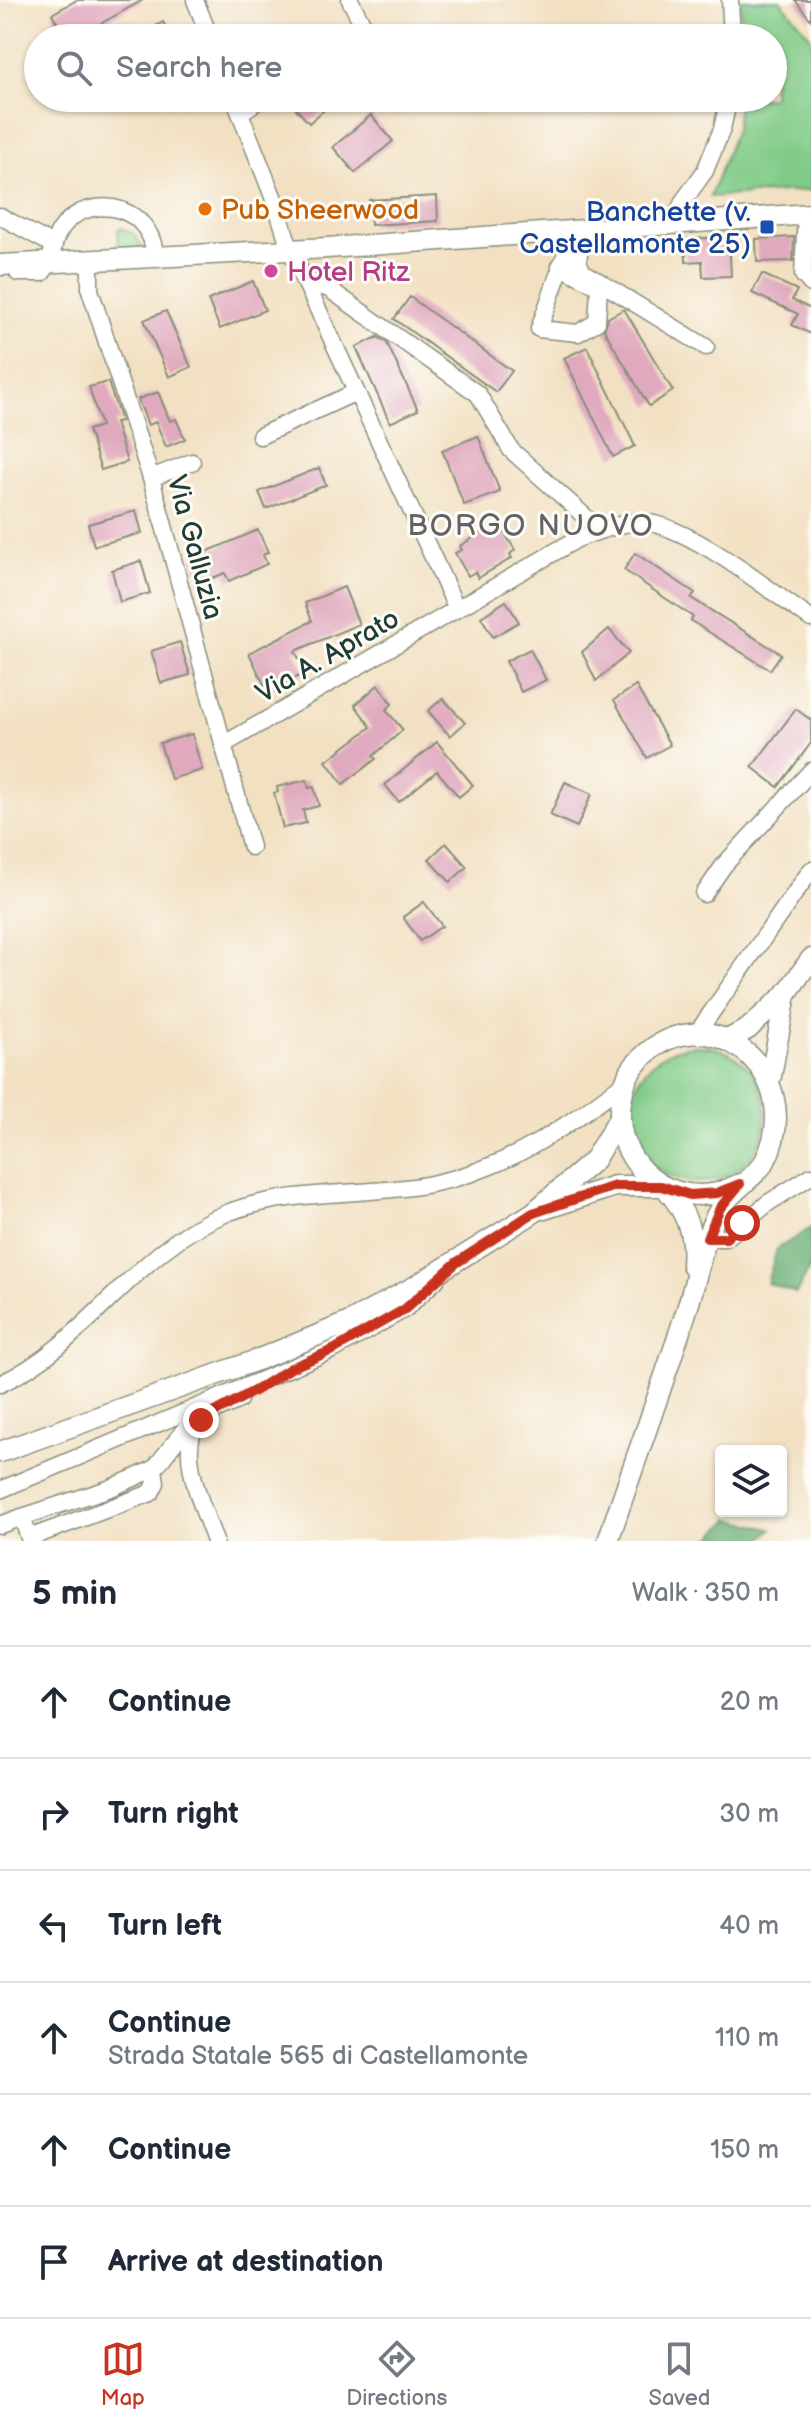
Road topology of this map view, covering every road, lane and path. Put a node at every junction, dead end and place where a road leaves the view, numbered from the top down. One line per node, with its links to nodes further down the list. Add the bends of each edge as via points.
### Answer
1 (195, 0): 4 (street)
2 (350, 0): 5 (street)
3 (730, 0): 6 (street)
4 (204, 24)
5 (362, 24)
6 (731, 24)
7 (240, 112): 13 (street)
8 (726, 112): 11 (street, via 705,171)
9 (808, 214): 11 (main road); 21 (street, via 803,275)
10 (0, 216): 14 (street)
11 (673, 223): 12 (main road)
12 (579, 230): 13 (main road); 18 (street); 22 (street, via 582,271)
13 (290, 249): 15 (main road); 20 (street)
14 (52, 254): 15 (street, via 61,228 75,215 110,207 143,224); 16 (main road); 17 (main road); 19 (street, via 42,273)
15 (156, 258): 16 (main road)
16 (90, 262): 26 (street, Via Galluzia, via 90,290)
17 (0, 265)
18 (560, 266): 18 (street, via 539,329 578,333 597,322 599,287)
19 (0, 274)
20 (303, 279): 23 (street); 27 (street, via 329,289 478,394 511,450)
21 (811, 284)
22 (706, 347)
23 (354, 393): 24 (street); 28 (street)
24 (260, 436)
25 (192, 462): 26 (street)
26 (151, 478): 30 (street, Via Galluzia)
27 (600, 530): 28 (street, Via A. Aprato); 29 (street, Via A. Aprato, via 640,522 665,526 696,541)
28 (457, 609): 30 (street, Via A. Aprato)
29 (811, 619)
30 (223, 745): 32 (street, Via Galluzia)
31 (811, 771): 34 (street)
32 (251, 847)
33 (811, 870): 37 (street)
34 (704, 894)
35 (811, 959): 36 (main road)
36 (786, 994): 38 (main road); 39 (main road)
37 (697, 1033): 38 (main road); 40 (main road, via 662,1042 636,1063)
38 (729, 1039): 39 (main road, via 752,1053)
39 (771, 1076): 43 (main road, via 780,1113 775,1143 762,1165)
40 (623, 1084): 41 (main road); 50 (street, via 555,1135 493,1167 431,1184 266,1202 226,1213 163,1250 46,1359)
41 (618, 1120): 44 (main road, via 626,1149 640,1170); 45 (main road, via 594,1160)
42 (811, 1176): 46 (street, via 726,1238)
43 (740, 1184): 44 (main road, via 690,1195); 46 (main road, via 720,1208)
44 (664, 1187): 45 (main road, via 615,1186); 48 (main road, via 689,1224)
45 (533, 1213): 47 (main road)
46 (707, 1238): 48 (main road)
47 (456, 1263): 49 (street, via 405,1309); 52 (main road, via 350,1322)
48 (689, 1305): 56 (main road)
49 (291, 1368): 51 (street); 53 (street)
50 (0, 1384)
51 (201, 1420): 54 (street, via 185,1429 154,1469 156,1489 151,1493 29,1538 22,1517); 55 (street, via 189,1460)
52 (0, 1452)
53 (0, 1490)
54 (0, 1525)
55 (215, 1541)
56 (608, 1541)

